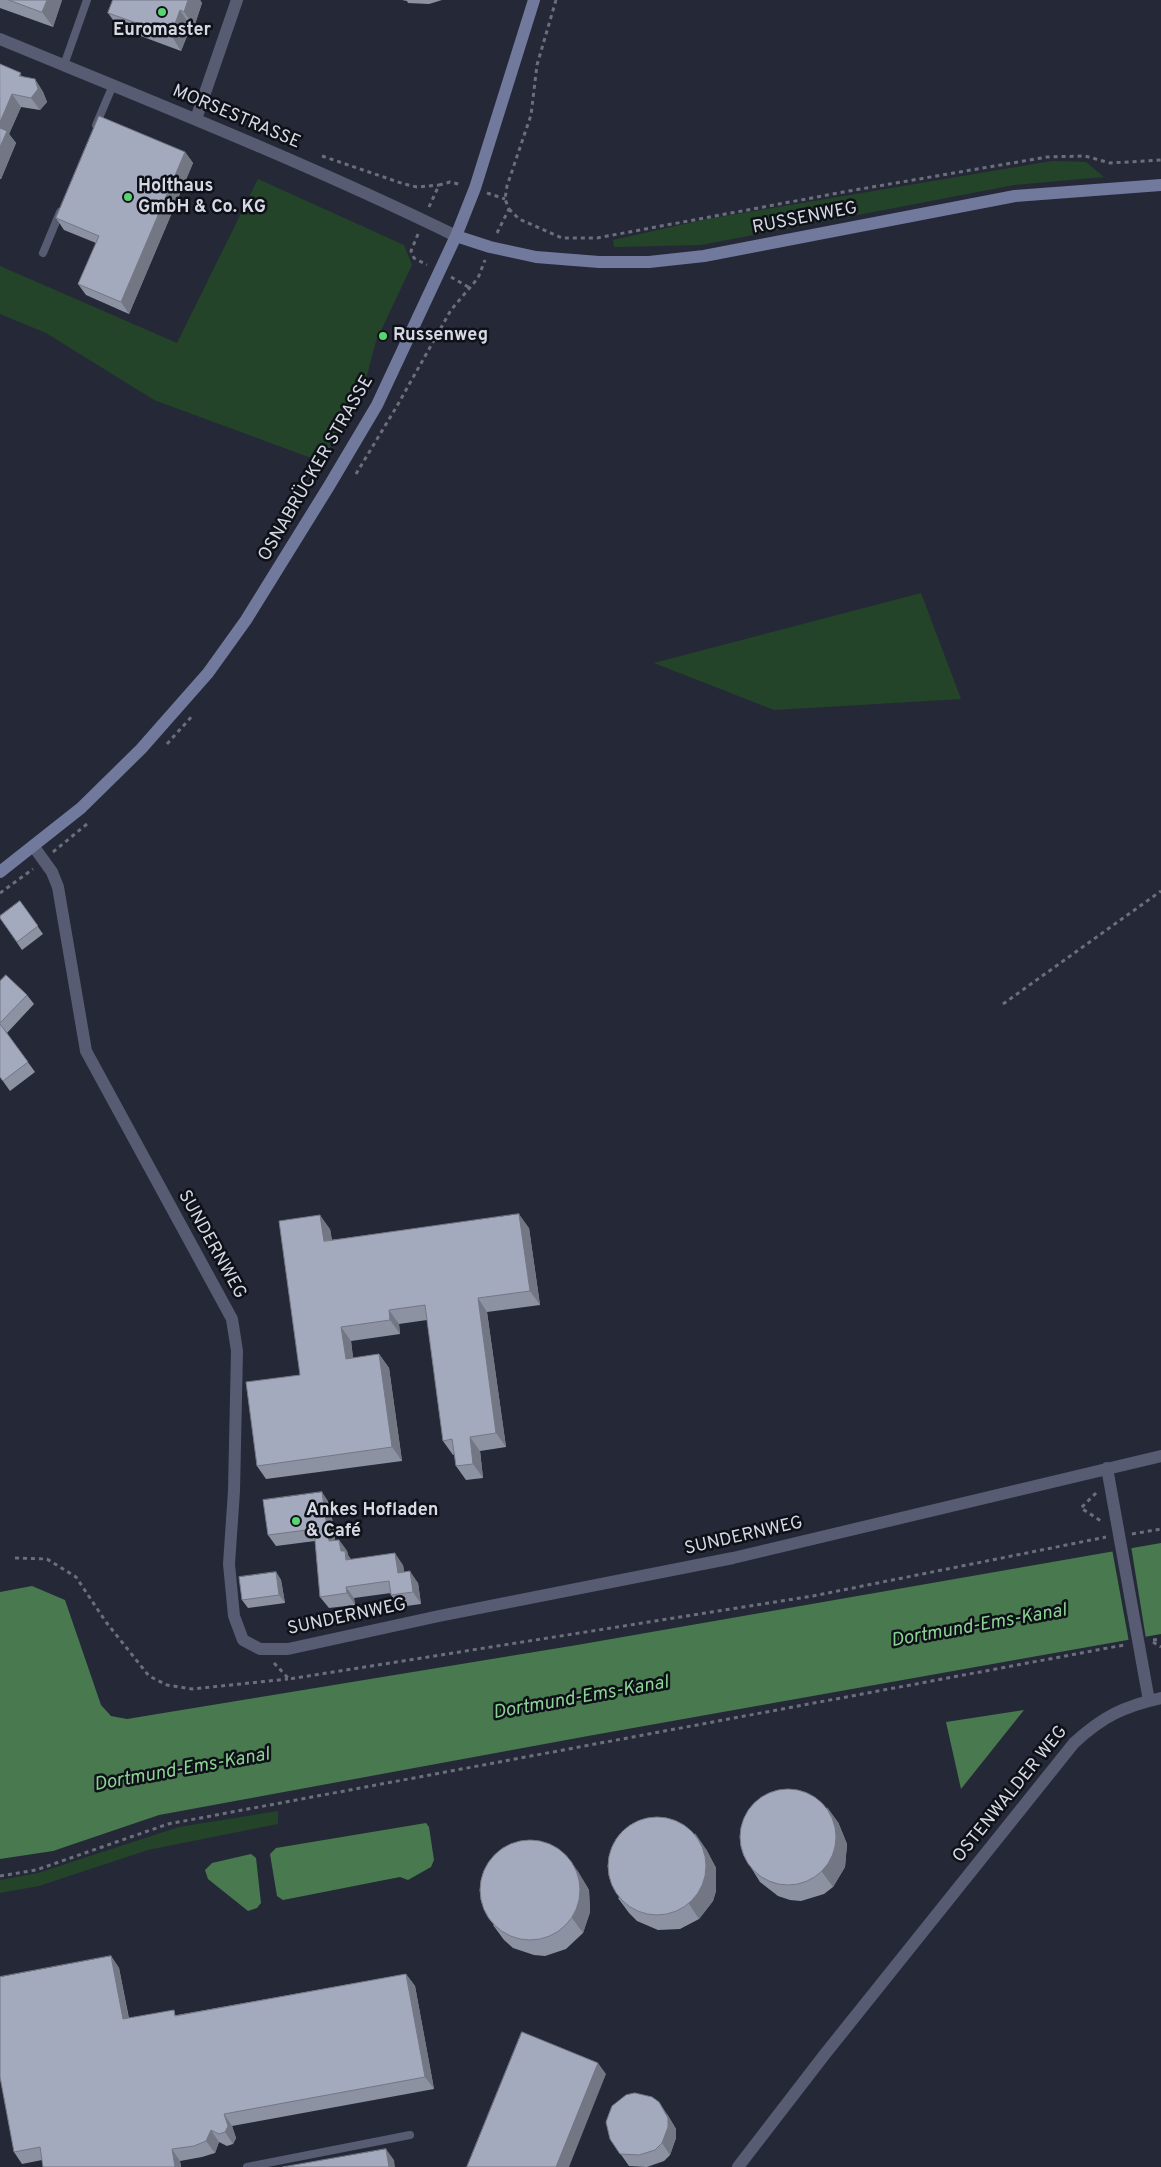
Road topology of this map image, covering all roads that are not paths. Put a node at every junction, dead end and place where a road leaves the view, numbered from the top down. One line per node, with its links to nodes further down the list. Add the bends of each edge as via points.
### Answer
1 (87, 0): 5 (lane)
2 (237, 0): 7 (street)
3 (534, 0): 11 (main road, OSNABRÜCKER STRASSE, via 475,188)
4 (0, 39): 5 (street, MORSESTRASSE)
5 (64, 66): 6 (street, MORSESTRASSE)
6 (113, 86): 7 (street, MORSESTRASSE); 8 (lane)
7 (196, 119): 11 (street, MORSESTRASSE, via 396,206)
8 (95, 130)
9 (1161, 185): 11 (main road, RUSSENWEG, via 1015,196 704,256 649,262 536,257 490,248)
10 (65, 200): 12 (lane)
11 (456, 236): 13 (main road, OSNABRÜCKER STRASSE, via 377,405 246,620 208,673 141,749)
12 (43, 253)
13 (34, 847): 14 (main road, OSNABRÜCKER STRASSE); 16 (street, SUNDERNWEG, via 52,872 58,887 86,1051 232,1319 237,1351 234,1491 228,1564 234,1616 243,1640 260,1649 288,1649 734,1558)
14 (0, 872)
15 (1161, 1456): 16 (street)
16 (1107, 1468): 17 (street, OSTENWALDER WEG, via 1134,1646)
17 (1155, 1700): 20 (street, OSTENWALDER WEG, via 1130,1705 1109,1715 1074,1743 824,2054)
18 (410, 2135): 19 (lane)
19 (247, 2167)
20 (738, 2167)

